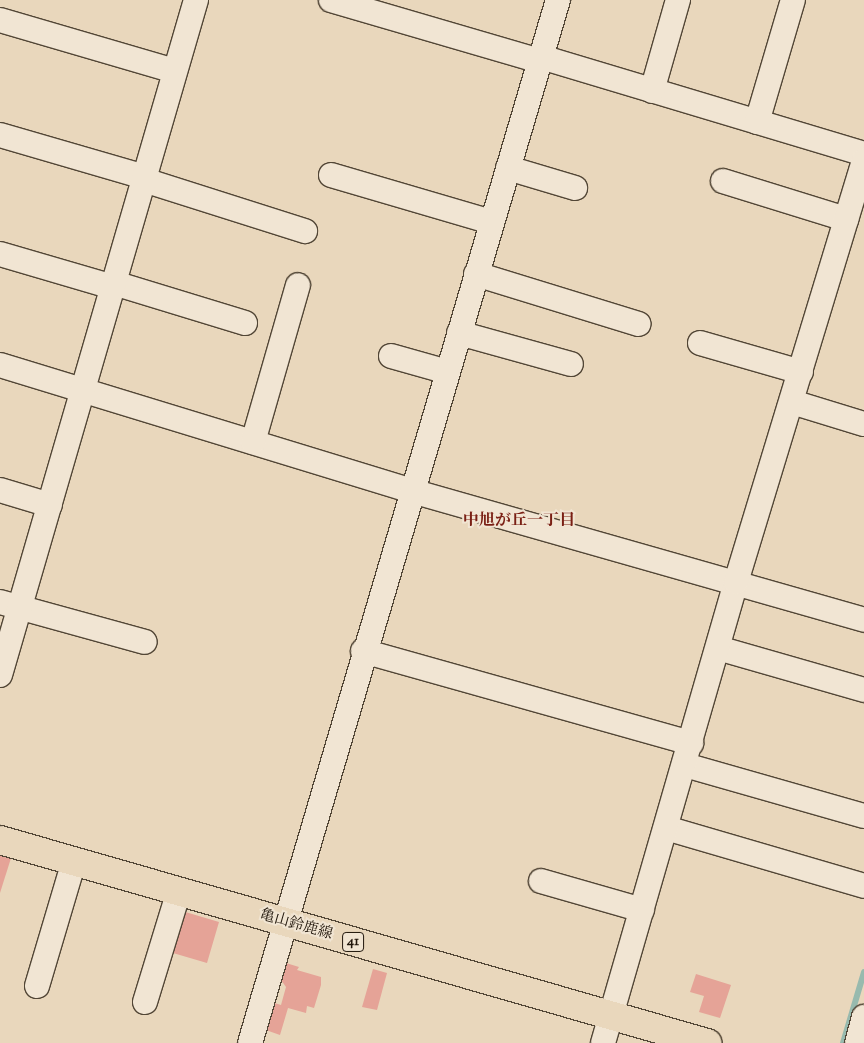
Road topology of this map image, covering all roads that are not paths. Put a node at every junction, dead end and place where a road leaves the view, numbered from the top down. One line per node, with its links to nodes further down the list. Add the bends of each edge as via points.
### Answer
1 (196, 0): 8 (street)
2 (331, 0): 7 (street)
3 (558, 0): 7 (street)
4 (678, 0): 9 (street)
5 (793, 0): 10 (street)
6 (0, 20): 8 (street)
7 (540, 59): 9 (street); 13 (street)
8 (174, 71): 15 (street)
9 (652, 91): 10 (street)
10 (757, 122): 12 (street)
11 (0, 135): 15 (street)
12 (863, 153): 18 (street)
13 (508, 168): 17 (street); 19 (street)
14 (331, 175): 19 (street)
15 (145, 178): 20 (street); 23 (street)
16 (723, 181): 18 (street)
17 (575, 188)
18 (846, 219): 33 (street)
19 (492, 222): 22 (street)
20 (305, 232)
21 (0, 254): 23 (street)
22 (476, 274): 26 (street); 27 (street)
23 (113, 285): 25 (street); 34 (street)
24 (298, 285): 37 (street)
25 (245, 323)
26 (639, 324)
27 (459, 333): 30 (street); 32 (street)
28 (700, 343): 33 (street)
29 (391, 356): 32 (street)
30 (570, 364)
31 (0, 365): 34 (street)
32 (448, 372): 39 (street)
33 (801, 372): 35 (street)
34 (82, 389): 37 (street); 40 (street)
35 (792, 402): 36 (street); 41 (street)
36 (864, 424)
37 (254, 442): 39 (street)
38 (0, 490): 40 (street)
39 (412, 491): 41 (street); 46 (street)
40 (50, 505): 42 (street)
41 (736, 582): 43 (street); 45 (street)
42 (10, 604): 44 (street); 47 (street)
43 (864, 620)
44 (145, 642)
45 (718, 648): 48 (street); 49 (street)
46 (363, 650): 49 (street); 58 (street)
47 (0, 675)
48 (864, 690)
49 (688, 754): 50 (street); 51 (street)
50 (864, 816)
51 (666, 828): 55 (street); 57 (street)
52 (0, 840): 53 (main road, 亀山鈴鹿線 / 41)
53 (74, 861): 56 (main road, 亀山鈴鹿線 / 41); 59 (street)
54 (541, 881): 57 (street)
55 (864, 886)
56 (179, 891): 58 (main road, 亀山鈴鹿線 / 41); 60 (street)
57 (642, 910): 61 (street)
58 (285, 922): 61 (main road, 亀山鈴鹿線 / 41); 63 (street)
59 (37, 986)
60 (145, 1002)
61 (611, 1016): 64 (street); 65 (main road, 亀山鈴鹿線 / 41)
62 (864, 1017): 66 (street)
63 (250, 1043)
64 (603, 1043)
65 (707, 1043)
66 (857, 1043)

